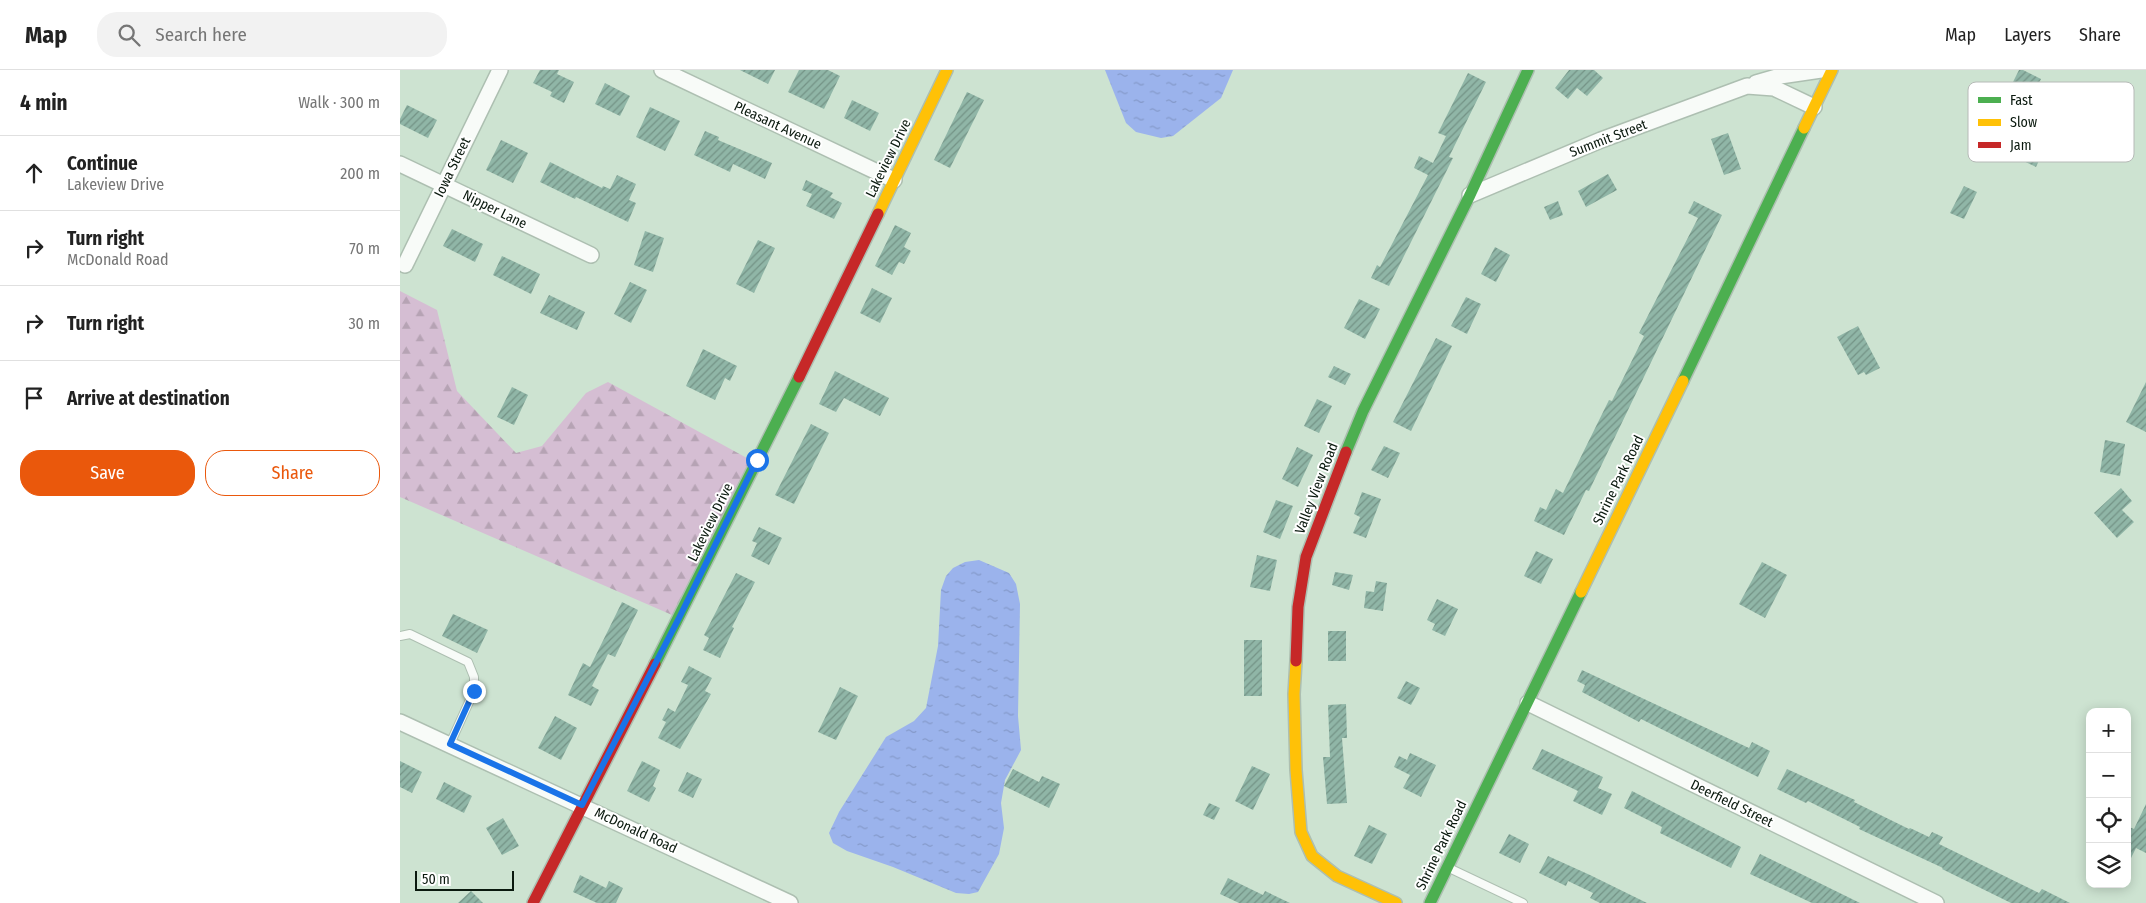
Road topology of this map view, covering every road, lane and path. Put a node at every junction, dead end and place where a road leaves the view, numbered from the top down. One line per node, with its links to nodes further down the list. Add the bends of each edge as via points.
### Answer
1 (500, 70): 11 (street, Iowa Street)
2 (662, 70): 10 (street, Pleasant Avenue)
3 (947, 70): 10 (street, Lakeview Drive)
4 (1528, 70): 12 (street, Valley View Road)
5 (1821, 70): 7 (street, Summit Street, via 1780,76)
6 (1832, 70): 8 (street, Shrine Park Road)
7 (1747, 86): 8 (street, Summit Street, via 1774,88); 12 (street, Summit Street, via 1601,140)
8 (1814, 107): 16 (street, Shrine Park Road)
9 (400, 164): 11 (street, Nipper Lane)
10 (894, 180): 19 (street, Lakeview Drive, via 687,601)
11 (444, 184): 13 (street, Nipper Lane); 14 (street, Iowa Street)
12 (1470, 195): 23 (street, Valley View Road, via 1359,420 1306,557 1298,607 1294,694 1302,832 1312,856 1338,876)
13 (591, 255)
14 (405, 265)
15 (400, 636): 18 (lane, via 410,634 468,662 474,677 474,691)
16 (1528, 703): 20 (street, Shrine Park Road); 26 (street, Deerfield Street)
17 (400, 722): 18 (street, McDonald Road)
18 (450, 744): 19 (street, McDonald Road)
19 (582, 805): 21 (street, Lakeview Drive); 22 (street, McDonald Road)
20 (1447, 867): 24 (street, Shrine Park Road); 25 (lane)
21 (533, 903)
22 (790, 903)
23 (1396, 903)
24 (1430, 903)
25 (1523, 903)
26 (1936, 903)

